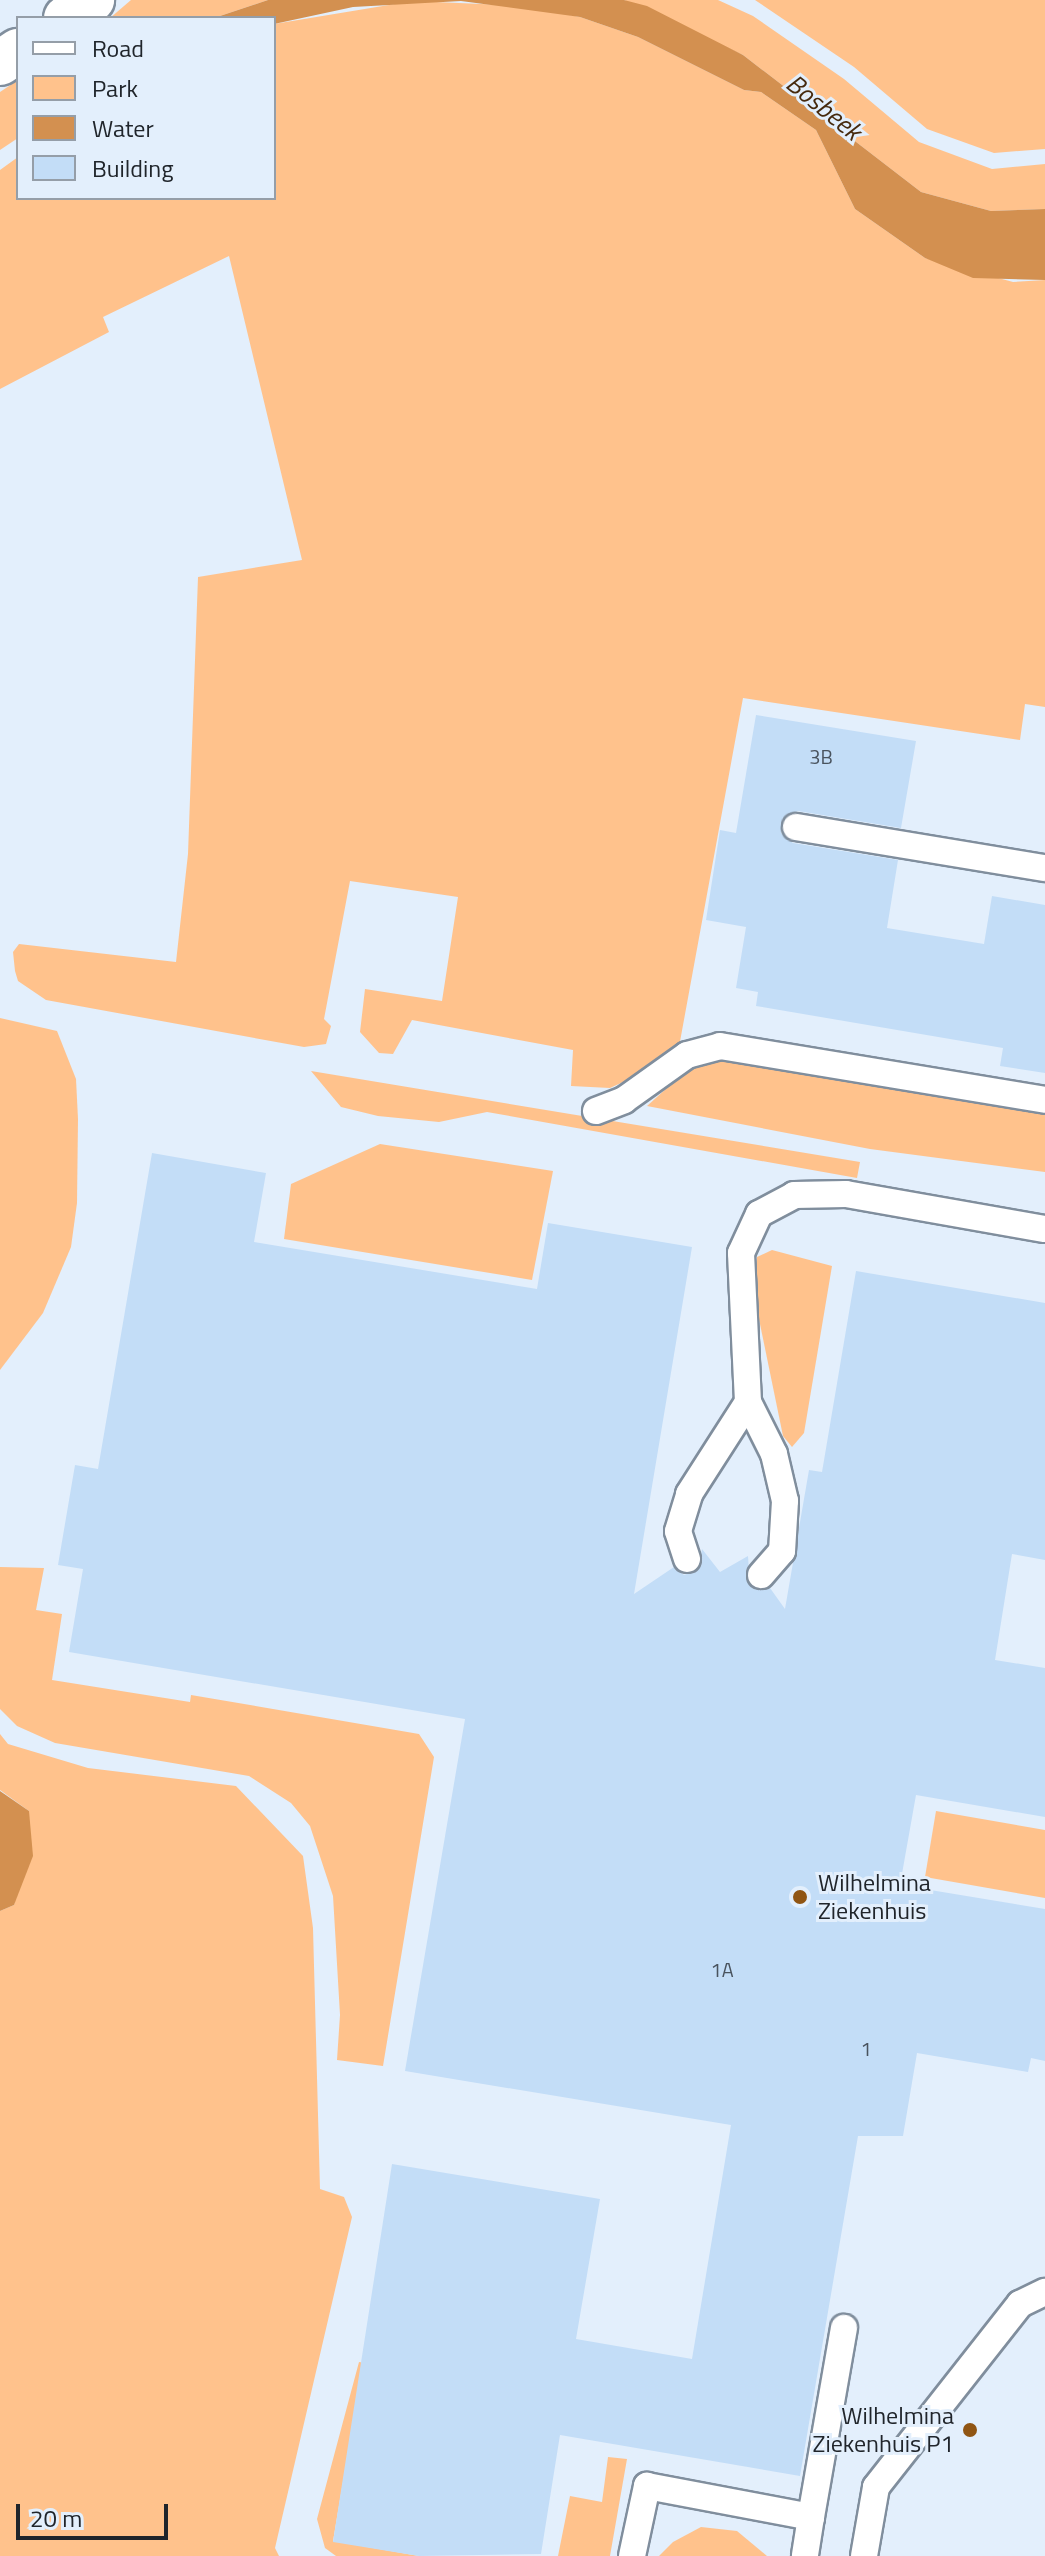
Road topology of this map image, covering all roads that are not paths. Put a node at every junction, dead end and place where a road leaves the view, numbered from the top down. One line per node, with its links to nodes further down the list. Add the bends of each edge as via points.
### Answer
1 (92, 0): 2 (street)
2 (69, 16)
3 (796, 827): 4 (lane)
4 (1045, 868)
5 (1045, 1100): 6 (lane, via 720,1046 687,1055 624,1100)
6 (596, 1111)
7 (1045, 1229): 8 (lane, via 846,1194 794,1195 759,1214 741,1253)
8 (748, 1402): 9 (lane, via 689,1494 678,1531); 10 (lane, via 774,1454 785,1501 782,1551)
9 (687, 1559)
10 (761, 1575)
11 (1045, 2292): 16 (lane, via 1020,2304 876,2487)
12 (844, 2328): 13 (lane)
13 (811, 2517): 14 (lane, via 647,2486); 15 (lane)
14 (632, 2556)
15 (805, 2556)
16 (864, 2556)

